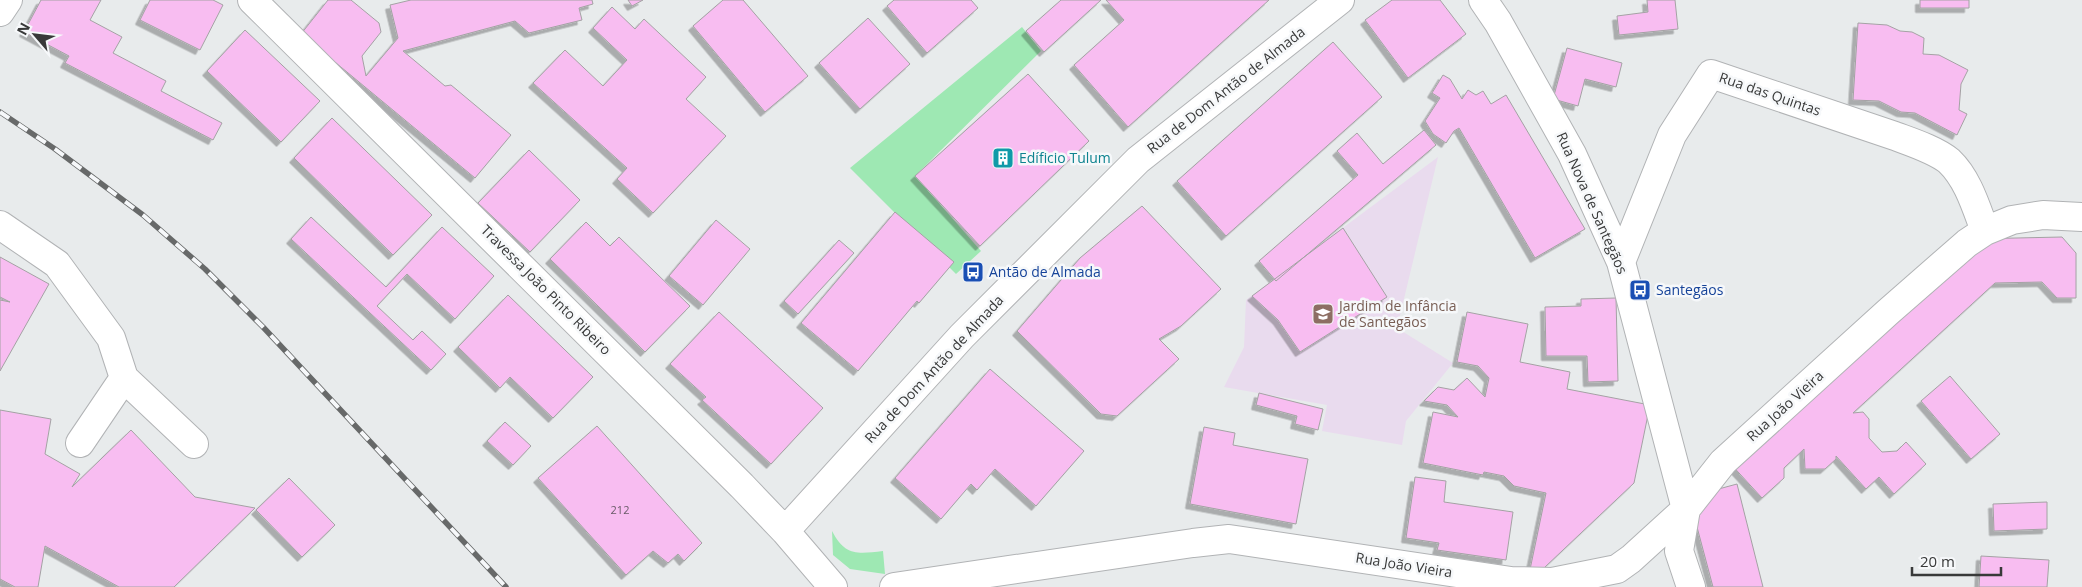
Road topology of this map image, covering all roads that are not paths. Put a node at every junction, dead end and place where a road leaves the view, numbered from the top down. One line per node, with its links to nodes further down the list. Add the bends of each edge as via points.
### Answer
1 (8, 0): 5 (street)
2 (252, 0): 14 (street, Travessa João Pinto Ribeiro, via 562,305)
3 (1340, 0): 14 (street, Rua de Dom Antão de Almada, via 1138,160 962,336)
4 (1483, 0): 9 (street, Rua Nova de Santegãos, via 1572,154)
5 (0, 12)
6 (2082, 217): 8 (street, Rua João Vieira, via 2042,215 2012,220)
7 (0, 224): 10 (street, via 57,264 111,338)
8 (1985, 231): 9 (street, Rua das Quintas, via 1968,189 1948,160 1895,136 1711,74 1672,135); 13 (street, Rua João Vieira, via 1895,306 1724,462)
9 (1621, 262): 13 (street, Rua Nova de Santegãos)
10 (124, 378): 11 (street); 12 (street)
11 (80, 443)
12 (194, 444)
13 (1686, 509): 16 (street, Rua João Vieira, via 1631,559 1616,568 1552,582 1511,582 1229,540); 17 (street, via 1679,551)
14 (785, 531): 15 (street, Travessa João Pinto Ribeiro)
15 (833, 587)
16 (894, 587)
17 (1691, 587)

